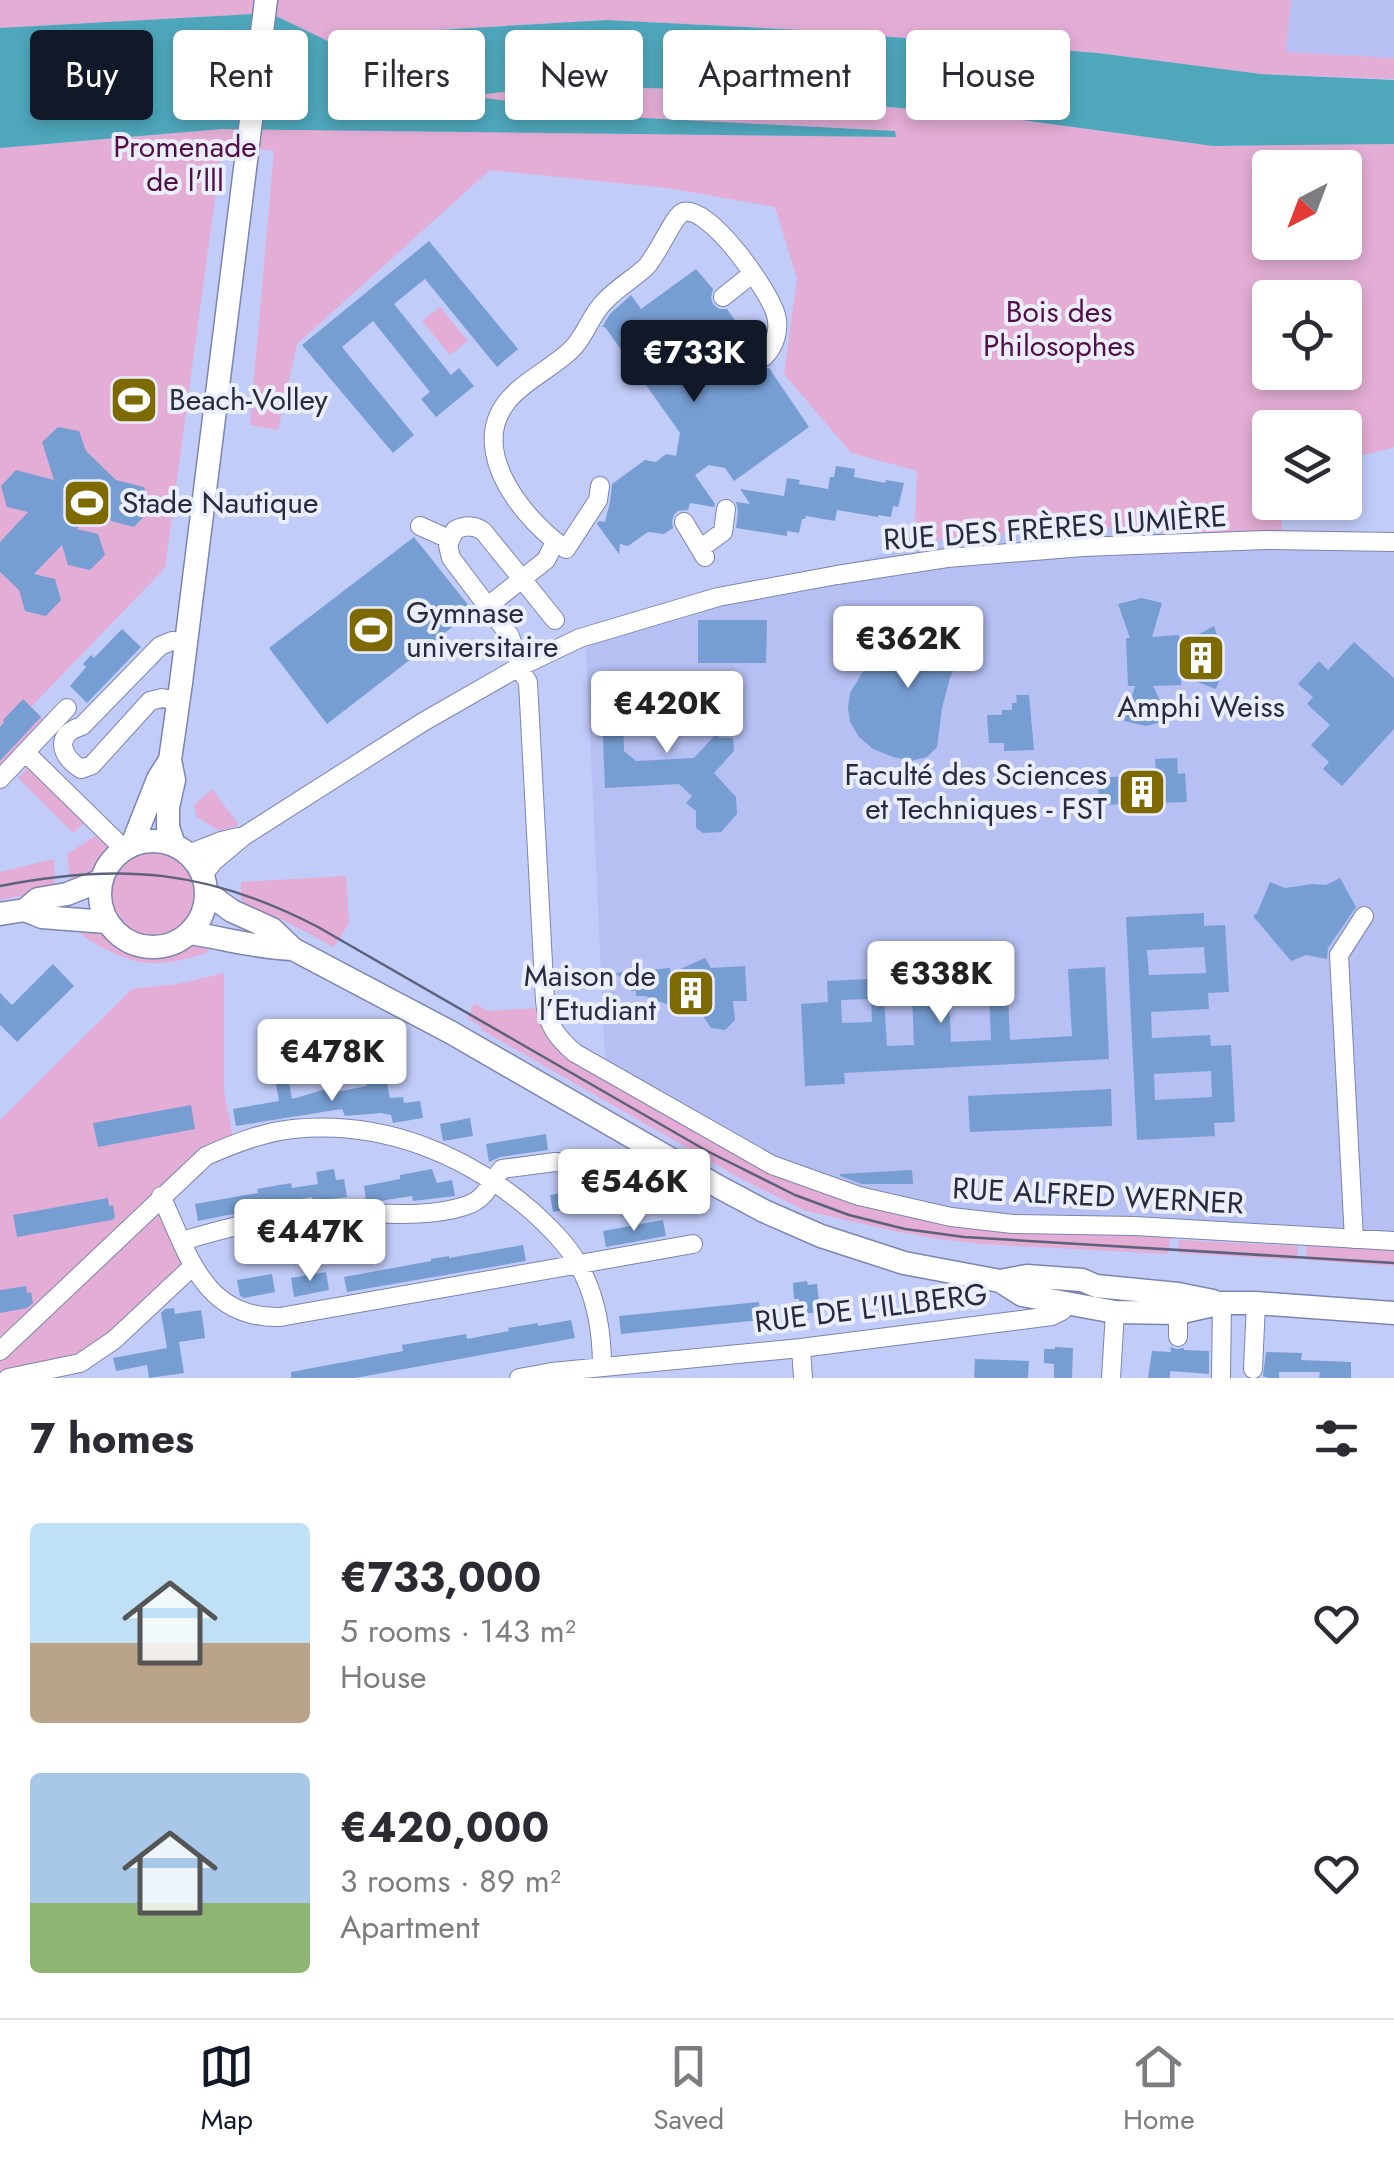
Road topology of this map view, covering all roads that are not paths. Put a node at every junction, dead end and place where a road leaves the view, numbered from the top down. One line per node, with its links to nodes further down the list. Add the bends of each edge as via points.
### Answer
1 (266, 3): 15 (main road)
2 (752, 274): 3 (street); 4 (street, via 776,314 774,344); 10 (street, via 722,232 682,212 660,250 605,301 572,350 505,404 495,446 505,483)
3 (723, 297)
4 (764, 356)
5 (600, 486): 10 (street, via 566,549)
6 (726, 509): 7 (street, via 723,532 703,553)
7 (684, 522)
8 (420, 526): 9 (street)
9 (449, 539): 12 (street, via 462,527 478,527); 13 (street, RUE ALFRED WERNER, via 451,558)
10 (556, 542): 12 (street)
11 (1394, 542): 16 (street, RUE DES FRÈRES LUMIÈRE, via 1084,547 924,561 718,597 580,638)
12 (522, 579): 13 (street); 14 (street)
13 (488, 606): 16 (street, RUE ALFRED WERNER, via 510,636)
14 (555, 620)
15 (190, 638): 17 (main road); 17 (street, via 160,646 72,730 62,750 81,769 92,765 150,701)
16 (520, 666): 22 (street, RUE DES FRÈRES LUMIÈRE); 37 (street, RUE ALFRED WERNER, via 528,682 546,1014 575,1053 772,1165 859,1196 1012,1224)
17 (178, 701): 19 (main road)
18 (67, 708): 20 (street)
19 (171, 750): 23 (main road); 24 (main road, via 168,827)
20 (26, 753): 21 (street); 23 (street)
21 (0, 779)
22 (244, 836): 24 (street, RUE DES FRÈRES LUMIÈRE); 26 (street, RUE DES FRÈRES LUMIÈRE, via 214,861)
23 (128, 847): 24 (main road, via 153,841); 25 (main road)
24 (181, 850): 26 (main road)
25 (102, 880): 27 (main road, via 38,899); 30 (main road)
26 (204, 884): 31 (main road, via 202,914); 32 (main road, via 232,911 272,929)
27 (25, 910): 28 (main road); 30 (main road)
28 (0, 914)
29 (1364, 916): 37 (street, via 1339,956)
30 (107, 922): 31 (main road, via 142,946 175,942)
31 (188, 933): 32 (main road)
32 (293, 949): 42 (main road, via 764,1212 904,1263)
33 (600, 1165): 34 (street, via 502,1169)
34 (494, 1182): 35 (street, via 429,1147 383,1134 293,1129 206,1156); 36 (street, via 467,1206 254,1221); 40 (street, via 538,1217)
35 (161, 1196): 36 (street); 52 (street)
36 (182, 1240): 41 (street)
37 (1354, 1240): 38 (street, RUE ALFRED WERNER)
38 (1394, 1242)
39 (694, 1244): 40 (street)
40 (578, 1263): 41 (street, via 280,1317 236,1308); 53 (street, via 598,1317)
41 (192, 1267): 58 (street, via 80,1364)
42 (1000, 1281): 43 (main road, via 1027,1276); 44 (main road, via 1022,1295)
43 (1096, 1286): 44 (main road); 45 (main road)
44 (1064, 1303): 48 (main road); 51 (street, RUE DE L'ILLBERG, via 1052,1316)
45 (1178, 1303): 47 (main road); 48 (main road); 50 (street)
46 (1256, 1303): 47 (main road); 49 (main road); 54 (street)
47 (1222, 1304): 57 (street)
48 (1115, 1312): 61 (street)
49 (1394, 1313)
50 (1178, 1338)
51 (801, 1348): 55 (street, RUE DE L'ILLBERG); 60 (street)
52 (0, 1351)
53 (602, 1367): 55 (street, RUE DE L'ILLBERG); 56 (street, RUE DE L'ILLBERG)
54 (1253, 1369)
55 (677, 1370)
56 (552, 1375): 59 (street, RUE DE L'ILLBERG)
57 (1221, 1376)
58 (8, 1378)
59 (520, 1378)
60 (803, 1378)
61 (1111, 1378)

